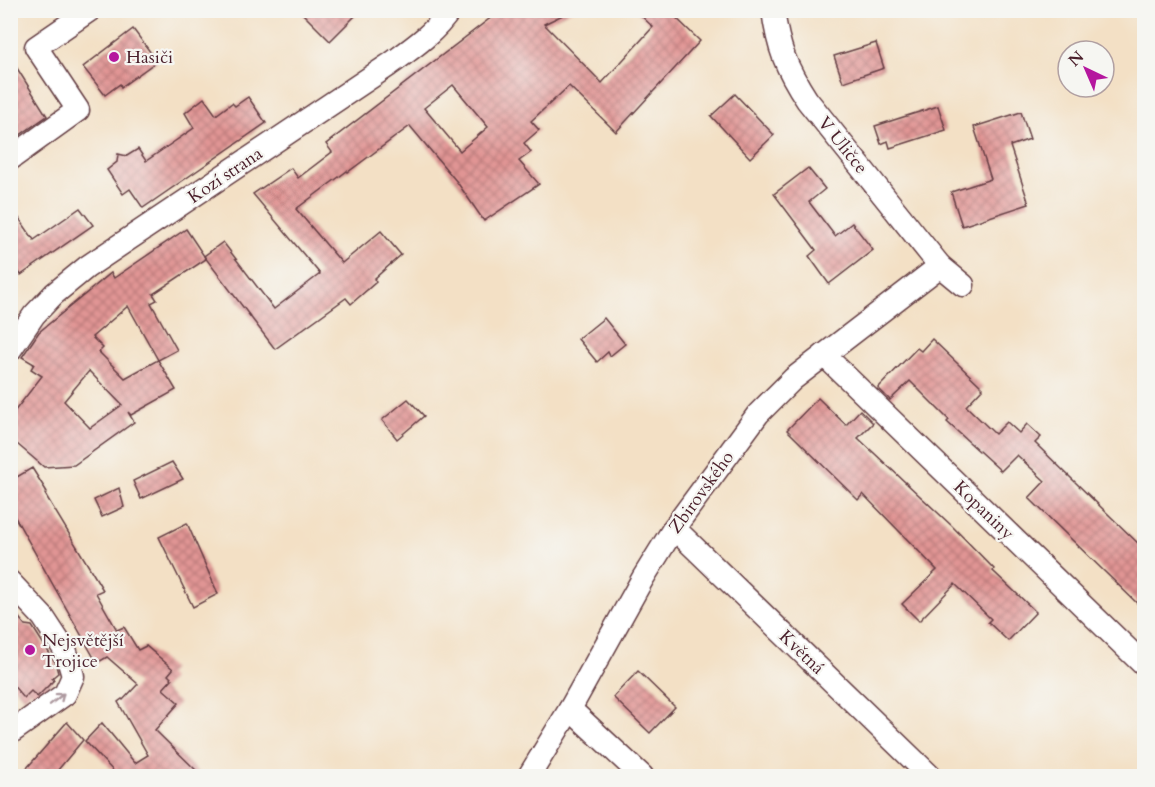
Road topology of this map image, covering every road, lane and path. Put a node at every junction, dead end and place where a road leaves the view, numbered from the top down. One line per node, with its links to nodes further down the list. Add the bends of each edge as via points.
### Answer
1 (90, 10): 4 (street, via 36,47 78,110)
2 (450, 10): 7 (street, Kozí strana, via 421,41 389,65 87,267 34,315)
3 (773, 10): 5 (street, V Uličce, via 791,76)
4 (10, 159)
5 (940, 266): 6 (street, V Uličce); 8 (street, Zbirovského)
6 (963, 285)
7 (10, 350)
8 (824, 354): 9 (street, Zbirovského, via 758,414); 11 (street, Kopaniny)
9 (674, 528): 12 (street, Zbirovského); 16 (street, Květná)
10 (10, 582): 13 (street, one-way to 10, via 65,693 73,676 66,652 43,617)
11 (1144, 665)
12 (570, 709): 14 (street, Zbirovského); 15 (street)
13 (10, 734)
14 (529, 777)
15 (642, 777)
16 (930, 777)

